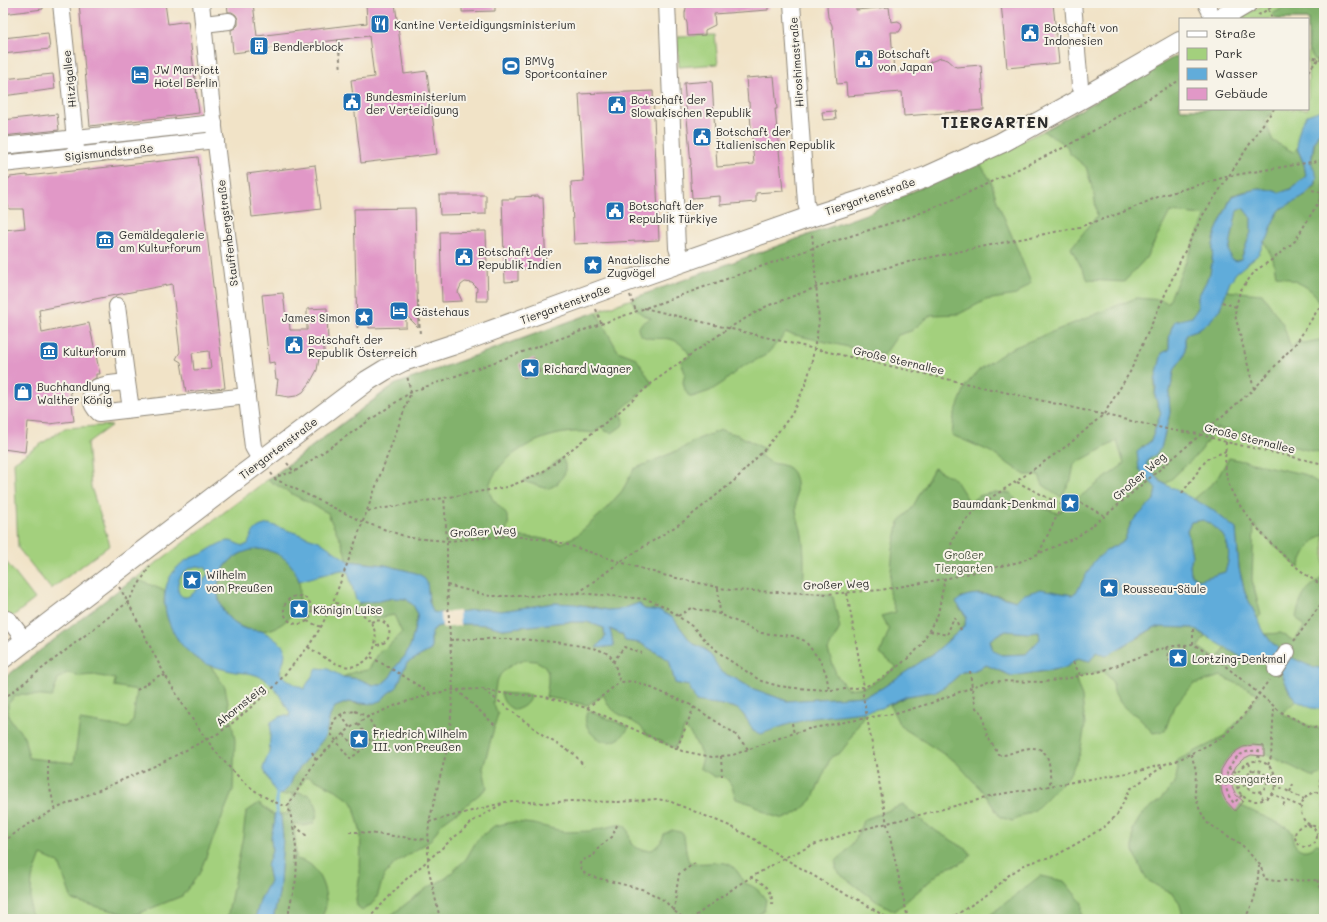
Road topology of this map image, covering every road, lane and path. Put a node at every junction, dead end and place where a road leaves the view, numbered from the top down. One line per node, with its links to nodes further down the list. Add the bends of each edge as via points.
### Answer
1 (61, 3): 27 (street, Hitzigallee)
2 (201, 3): 14 (street, Stauffenbergstraße)
3 (666, 3): 38 (street, via 678,248)
4 (792, 3): 36 (street, Hiroshimastraße, via 806,203)
5 (1073, 3): 24 (street, via 1080,86)
6 (1206, 3): 10 (street)
7 (1279, 3): 9 (path)
8 (1252, 9): 9 (path); 11 (main road)
9 (1268, 9): 12 (path)
10 (1214, 18)
11 (1223, 18)
12 (1272, 18)
13 (229, 21): 14 (street)
14 (204, 24): 26 (street, Stauffenbergstraße)
15 (338, 40): 21 (path)
16 (1179, 43): 24 (main road, Tiergartenstraße)
17 (1324, 53): 19 (path)
18 (1309, 56): 19 (path)
19 (1320, 59): 20 (path); 22 (path)
20 (1324, 61)
21 (341, 70)
22 (1309, 70)
23 (1179, 81): 37 (path, via 1067,146 958,197 913,216)
24 (1086, 96): 36 (main road, Tiergartenstraße, via 1001,143)
25 (1273, 110): 33 (path)
26 (214, 122): 27 (street, Sigismundstraße); 28 (street, Stauffenbergstraße)
27 (75, 138): 29 (street, Sigismundstraße); 30 (street, Hitzigallee)
28 (216, 140): 30 (street, Sigismundstraße); 57 (street, Stauffenbergstraße)
29 (3, 146)
30 (77, 155): 32 (street, Sigismundstraße)
31 (1324, 160): 33 (path)
32 (3, 164)
33 (1229, 176): 39 (path, via 1160,196 1079,227 903,263); 59 (path, via 1203,215 1130,372)
34 (1312, 190): 35 (path)
35 (1324, 193): 46 (path, via 1295,241 1255,271 1240,291)
36 (811, 224): 37 (path); 38 (main road, Tiergartenstraße)
37 (813, 248): 39 (path); 47 (path)
38 (682, 262): 65 (main road, Tiergartenstraße, via 403,361 367,381)
39 (817, 286): 50 (path, via 767,306); 52 (path, via 818,322)
40 (629, 292): 48 (path)
41 (1324, 300): 55 (path, Großer Weg, via 1297,342)
42 (417, 301): 51 (path)
43 (1222, 302): 46 (path)
44 (594, 305): 49 (path)
45 (117, 306): 54 (street)
46 (1236, 307): 55 (path, via 1235,315)
47 (643, 308): 48 (path); 50 (path, Große Sternallee)
48 (636, 310): 49 (path)
49 (601, 324): 56 (path)
50 (728, 328): 52 (path, Große Sternallee); 70 (path, via 652,383 544,471 507,487)
51 (420, 335)
52 (815, 349): 59 (path, Große Sternallee); 77 (path, via 806,383 792,414 765,450 735,480 684,521)
53 (406, 374): 56 (path)
54 (126, 382): 58 (street); 58 (street, via 99,386 90,396 91,402 100,414)
55 (1254, 389): 60 (path, Großer Weg)
56 (411, 392): 66 (path); 72 (path, Ahornsteig)
57 (247, 396): 58 (street); 65 (street, Stauffenbergstraße, via 253,447)
58 (131, 409)
59 (1104, 414): 60 (path, Große Sternallee); 68 (path, via 1068,445)
60 (1199, 434): 61 (path, Große Sternallee); 73 (path, Großer Weg)
61 (1226, 442): 62 (path); 64 (path, Große Sternallee)
62 (1226, 451): 69 (path, via 1207,459); 81 (path, via 1225,470 1230,490 1242,508 1262,534 1290,561)
63 (287, 463): 66 (path)
64 (1324, 464)
65 (265, 465): 74 (path, Großer Weg, via 275,479); 99 (main road, Tiergartenstraße)
66 (294, 472): 67 (path)
67 (278, 476)
68 (1017, 482): 71 (path); 78 (path, via 992,497 970,515 958,530 951,545)
69 (1182, 493)
70 (444, 497): 72 (path); 75 (path)
71 (1062, 505): 73 (path, via 1068,496); 76 (path)
72 (368, 511): 74 (path, Ahornsteig)
73 (1105, 516): 76 (path, Großer Weg, via 1077,537)
74 (364, 522): 75 (path, Großer Weg, via 410,538); 88 (path, Ahornsteig)
75 (447, 541): 77 (path, Großer Weg, via 507,536 538,538); 80 (path)
76 (1038, 554): 78 (path, Großer Weg, via 1019,562)
77 (620, 562): 82 (path, Großer Weg); 84 (path)
78 (944, 579): 85 (path, Großer Weg); 97 (path, via 938,614)
79 (117, 585): 87 (path)
80 (447, 585): 84 (path, via 490,596); 98 (path)
81 (1324, 586)
82 (718, 588): 85 (path, Großer Weg, via 803,594); 89 (path)
83 (136, 589): 87 (path)
84 (578, 593): 90 (path, via 646,599 664,606)
85 (847, 593): 118 (path)
86 (1324, 600): 105 (path)
87 (128, 602): 112 (path); 126 (path)
88 (333, 602): 93 (path, via 359,612); 94 (path, Ahornsteig)
89 (720, 614): 90 (path, via 691,608); 123 (path, via 761,633 793,636 805,641 826,673)
90 (678, 616): 123 (path, via 726,658 761,681 784,687)
91 (3, 619): 99 (street, via 10,621)
92 (307, 621): 92 (path, via 312,614 309,602 298,596 290,600 285,607 288,619 295,624); 94 (path)
93 (370, 622): 101 (path, via 375,633); 101 (path, via 384,622 390,632 384,643)
94 (321, 627): 103 (path, Ahornsteig)
95 (1193, 628): 100 (path)
96 (961, 630): 97 (path, via 954,617 947,634)
97 (930, 631): 118 (path, via 912,655 888,675)
98 (450, 640): 109 (path, via 508,638 555,642 589,647 608,655); 120 (path)
99 (26, 641): 108 (main road, Tiergartenstraße)
100 (1193, 644): 102 (path); 125 (path, via 1218,660)
101 (375, 645): 107 (path)
102 (1184, 645): 104 (path); 104 (path, via 1185,662 1179,666 1174,666 1170,662)
103 (308, 647): 107 (path, via 332,662 346,666 364,662); 140 (path, Ahornsteig, via 274,688 235,722)
104 (1166, 647): 116 (path, via 1102,671)
105 (1287, 652): 111 (street)
106 (642, 653): 109 (path, via 624,647)
107 (371, 657): 124 (path)
108 (3, 658)
109 (613, 662): 117 (path)
110 (1073, 662): 116 (path)
111 (1276, 669): 125 (path)
112 (163, 671): 114 (path); 115 (path)
113 (970, 671): 119 (path)
114 (160, 675): 115 (path); 122 (path)
115 (166, 676): 140 (path)
116 (1081, 676): 119 (path, via 1044,682 988,681)
117 (620, 682): 127 (path, via 632,681 642,684); 129 (path)
118 (864, 687): 123 (path); 132 (path, via 863,696)
119 (972, 688): 132 (path, via 895,714); 166 (path, via 976,708 982,713 987,736 999,755 1005,756 1030,747 1040,748 1048,757 1051,770)
120 (455, 689): 121 (path); 124 (path); 135 (path); 181 (path, via 449,741)
121 (483, 689): 129 (path, via 546,697); 155 (path, via 547,738 574,754)
122 (137, 690)
123 (829, 690)
124 (431, 694): 131 (path)
125 (1259, 694): 128 (path); 147 (path, via 1222,738)
126 (3, 699)
127 (694, 707): 143 (path); 144 (path, via 734,733)
128 (1274, 707): 137 (path, via 1311,727); 154 (path, via 1271,757)
129 (587, 708): 143 (path)
130 (341, 714): 131 (path, via 355,711); 136 (path); 141 (path, via 331,726 331,734)
131 (368, 716): 133 (path); 142 (path, via 379,736)
132 (868, 718): 139 (path); 182 (path)
133 (358, 723): 136 (path); 142 (path)
134 (792, 723): 139 (path)
135 (495, 725)
136 (350, 728): 138 (path)
137 (1324, 729)
138 (344, 734): 141 (path); 146 (path)
139 (794, 734): 144 (path)
140 (207, 739): 178 (path, via 227,764 255,790 273,802); 180 (path, Ahornsteig, via 157,765)
141 (336, 741): 146 (path, via 350,758); 150 (path)
142 (371, 742): 146 (path)
143 (677, 748): 148 (path, via 682,751)
144 (748, 749): 148 (path, via 733,755)
145 (312, 752): 150 (path)
146 (358, 752)
147 (1191, 754): 153 (path); 194 (path, via 1196,770 1195,794 1206,822 1242,845)
148 (721, 756): 161 (path)
149 (48, 760): 180 (path, via 48,780)
150 (316, 760): 178 (path)
151 (1258, 761): 152 (path); 154 (path); 156 (path, via 1259,751 1250,751 1234,760)
152 (1249, 762): 157 (path); 158 (path)
153 (1167, 763): 166 (path, via 1139,771); 208 (path, via 1130,788 1117,815 1105,826 1057,855 1026,864)
154 (1268, 765): 159 (path)
155 (584, 766)
156 (1228, 768): 158 (path); 172 (path, via 1225,781 1227,792 1234,803)
157 (1252, 771): 162 (path, via 1257,770); 164 (path, via 1245,778)
158 (1238, 773): 167 (path)
159 (1274, 774): 162 (path); 165 (path)
160 (1324, 775): 171 (path, via 1319,783)
161 (722, 776)
162 (1266, 777): 168 (path, via 1265,787)
163 (1293, 784): 169 (path)
164 (1246, 785): 167 (path); 168 (path, via 1250,790)
165 (1275, 785): 169 (path); 170 (path)
166 (1050, 786): 182 (path, via 1001,794)
167 (1237, 788): 172 (path)
168 (1260, 791): 174 (path)
169 (1290, 792): 173 (path)
170 (1271, 793): 174 (path); 175 (path)
171 (1324, 793): 173 (path, via 1315,792)
172 (1242, 795): 174 (path, via 1252,800)
173 (1304, 799): 179 (path)
174 (1263, 800)
175 (1286, 800): 177 (path); 179 (path)
176 (505, 802): 181 (path); 191 (path, via 619,802 656,799 669,801 730,826); 192 (path, via 473,821)
177 (1284, 805)
178 (288, 806): 183 (path)
179 (1301, 807): 185 (path, via 1302,816)
180 (55, 809): 190 (path, Ahornsteig)
181 (429, 822): 189 (path)
182 (886, 824): 191 (path, via 849,833); 207 (path)
183 (294, 825): 188 (path); 201 (path, via 296,880)
184 (617, 825): 200 (path, via 612,837 599,847 594,855 581,861 579,866 586,875 645,890 665,901)
185 (1310, 826): 185 (path, via 1316,832 1316,841 1310,846 1302,846 1296,840 1296,832 1302,826); 186 (path)
186 (1324, 826)
187 (349, 832): 189 (path)
188 (308, 837)
189 (428, 840): 192 (path)
190 (3, 842)
191 (784, 858): 195 (path); 206 (path)
192 (428, 860): 202 (path); 203 (path, via 432,890)
193 (695, 863): 200 (path, via 679,874)
194 (1260, 865): 196 (path, via 1265,879); 209 (path, via 1256,896)
195 (750, 877): 199 (path, via 763,883 771,891); 205 (path)
196 (1317, 880): 197 (path); 198 (path)
197 (1324, 880)
198 (1324, 895)
199 (772, 908)
200 (674, 911): 204 (path)
201 (289, 919)
202 (368, 919)
203 (440, 919)
204 (685, 919)
205 (691, 919)
206 (889, 919)
207 (908, 919)
208 (950, 919)
209 (1244, 919)

